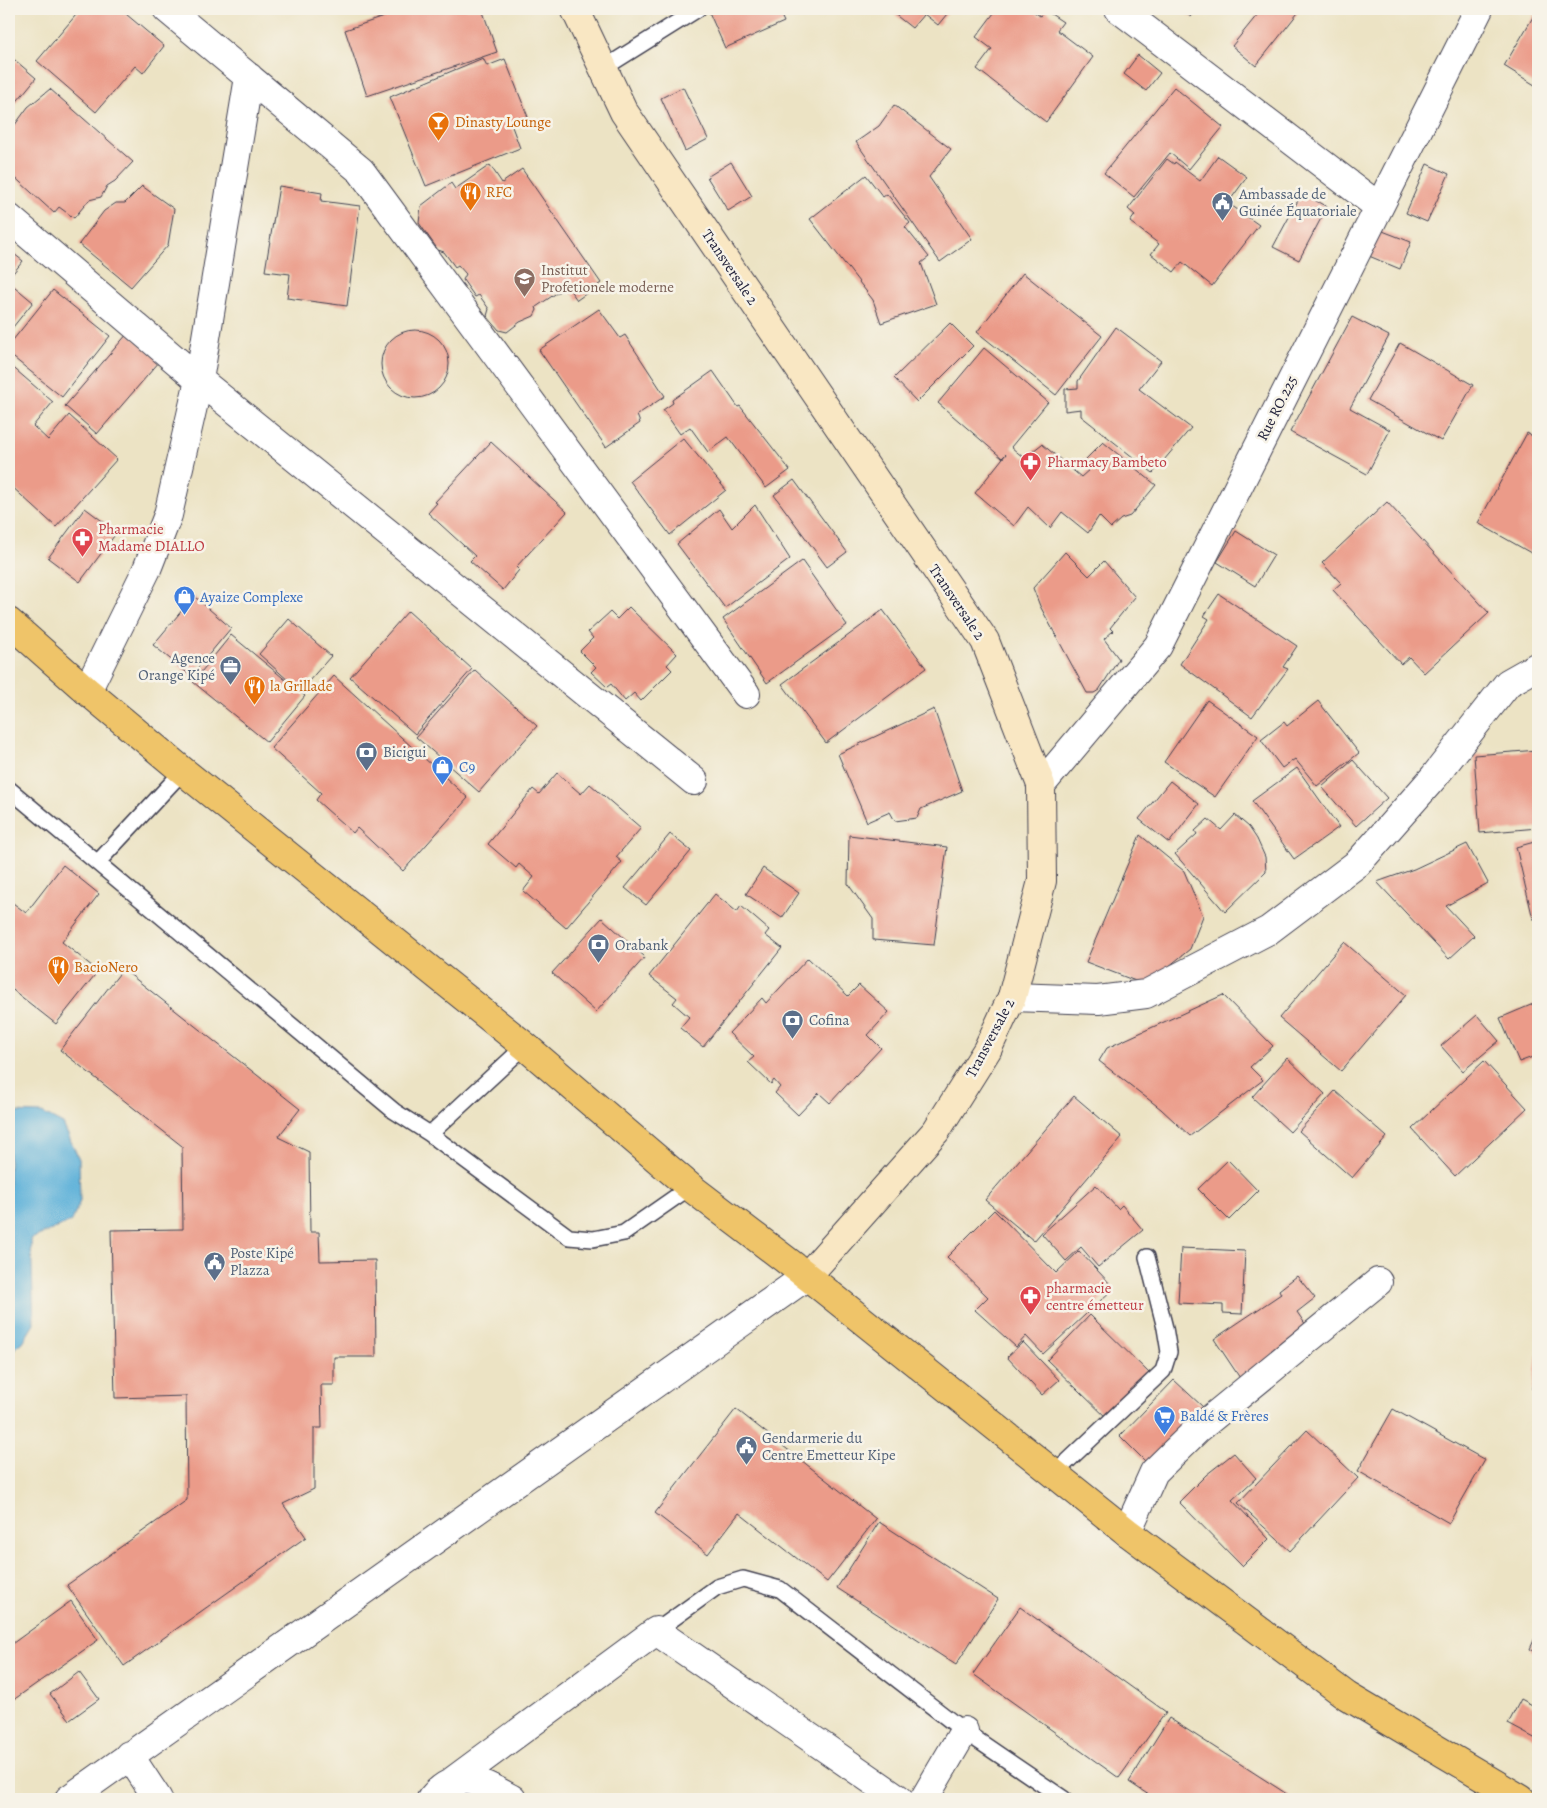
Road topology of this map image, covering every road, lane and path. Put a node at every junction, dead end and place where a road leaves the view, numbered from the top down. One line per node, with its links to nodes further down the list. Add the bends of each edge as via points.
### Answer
1 (167, 9): 7 (street)
2 (575, 9): 6 (main road, Transversale 2)
3 (698, 9): 6 (lane)
4 (1119, 9): 8 (street)
5 (1479, 9): 8 (street, Rue RO.225)
6 (604, 68): 17 (main road, Transversale 2, via 624,112 984,641)
7 (249, 77): 10 (street); 14 (street, via 361,171)
8 (1379, 207): 17 (street, Rue RO.225, via 1158,646)
9 (9, 218): 10 (street)
10 (199, 380): 13 (street, via 168,515 147,569); 16 (street)
11 (9, 622): 13 (main road)
12 (1538, 666): 20 (street, via 1508,683 1434,777 1358,863 1269,930 1146,994 1098,1000)
13 (87, 691): 15 (main road)
14 (746, 694)
15 (183, 771): 19 (lane); 21 (main road)
16 (694, 781)
17 (1041, 785): 20 (main road, Transversale 2, via 1042,881)
18 (9, 789): 19 (lane)
19 (98, 862): 22 (lane, via 394,1111)
20 (1012, 997): 25 (main road, Transversale 2, via 987,1050 936,1130)
21 (525, 1046): 22 (lane); 23 (main road)
22 (430, 1134): 23 (lane, via 569,1237 593,1239 624,1233)
23 (690, 1187): 25 (main road)
24 (1147, 1257): 27 (lane, via 1169,1352 1163,1371)
25 (807, 1276): 27 (main road); 31 (street)
26 (1378, 1282): 28 (street, via 1197,1430 1154,1472)
27 (1054, 1474): 28 (main road)
28 (1127, 1532): 33 (main road, via 1347,1696)
29 (656, 1631): 30 (lane, via 717,1587 743,1579 780,1589); 32 (street); 38 (street)
30 (964, 1731): 39 (street); 40 (lane)
31 (129, 1755): 34 (street); 35 (street)
32 (454, 1780): 36 (street); 37 (street, via 481,1782)
33 (1517, 1798)
34 (68, 1799)
35 (158, 1799)
36 (431, 1799)
37 (512, 1799)
38 (899, 1799)
39 (924, 1799)
40 (1064, 1799)

